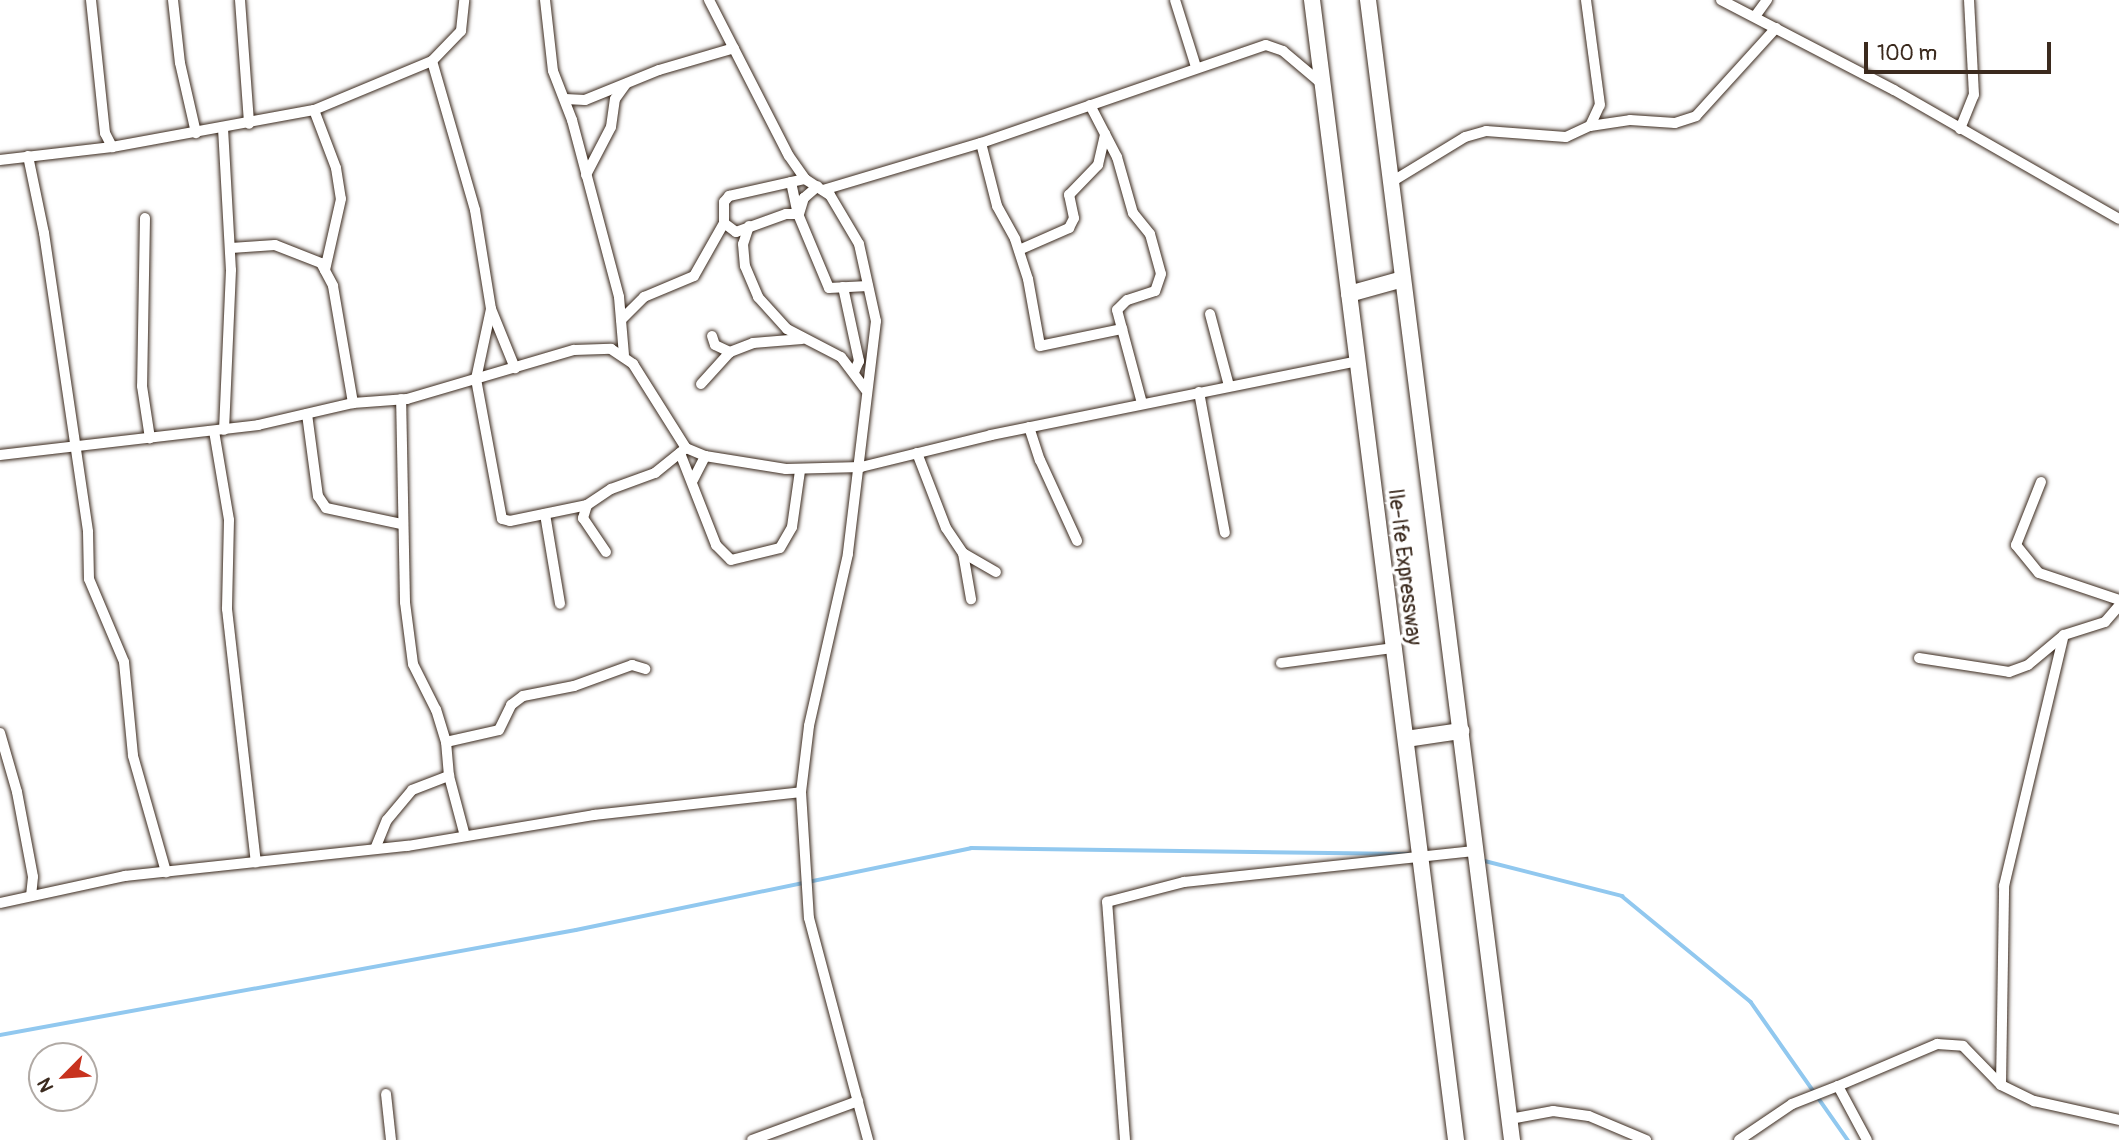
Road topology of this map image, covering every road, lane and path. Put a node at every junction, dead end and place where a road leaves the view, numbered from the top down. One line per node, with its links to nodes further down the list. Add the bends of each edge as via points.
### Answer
1 (91, 0): 31 (street, via 105,133)
2 (173, 0): 28 (street, via 180,63)
3 (240, 0): 24 (street)
4 (464, 0): 17 (street, via 461,31)
5 (545, 0): 21 (street, via 553,71)
6 (709, 0): 16 (street)
7 (1175, 0): 18 (street)
8 (1312, 0): 20 (highway, Ile-Ife Expressway)
9 (1368, 0): 36 (highway, Ile-Ife Expressway)
10 (1586, 0): 25 (street, via 1600,105)
11 (1721, 0): 14 (street)
12 (1767, 0): 14 (street)
13 (1969, 0): 27 (street, via 1974,95)
14 (1756, 15): 15 (street)
15 (1776, 28): 25 (street, via 1696,116 1675,123 1630,120); 27 (street)
16 (734, 48): 19 (street); 35 (street)
17 (432, 61): 23 (street); 51 (street, via 475,210)
18 (1196, 66): 20 (street, via 1266,45 1283,51); 22 (street)
19 (627, 83): 21 (street, via 584,100); 34 (street, via 615,99 611,127)
20 (1322, 84): 50 (highway, Ile-Ife Expressway)
21 (565, 99): 34 (street)
22 (1090, 105): 29 (street); 30 (street)
23 (314, 110): 24 (street); 46 (street, via 336,168 341,199)
24 (249, 124): 26 (street)
25 (1590, 126): 36 (street, via 1566,137 1486,131 1465,137)
26 (223, 128): 28 (street); 44 (street)
27 (1960, 129): 41 (street)
28 (196, 133): 31 (street)
29 (1105, 134): 45 (street, via 1098,165 1069,195 1074,218 1069,228); 54 (street, via 1133,213 1150,234 1161,274 1155,291 1127,300 1117,310)
30 (981, 143): 38 (street); 45 (street, via 997,206)
31 (112, 147): 32 (street)
32 (28, 156): 33 (street); 74 (street, via 44,233)
33 (0, 160)
34 (586, 175): 53 (street)
35 (805, 179): 37 (street); 38 (street)
36 (1392, 181): 47 (highway, Ile-Ife Expressway)
37 (791, 182): 39 (street); 42 (street, via 729,196 724,202)
38 (820, 188): 39 (street, via 804,198); 48 (street, via 859,244)
39 (798, 214): 43 (street); 49 (street, via 829,288)
40 (145, 218): 73 (street, via 142,386)
41 (2119, 219)
42 (724, 223): 43 (street, via 736,232); 53 (street, via 694,276 643,297)
43 (749, 226): 56 (street, via 743,244 745,266 758,297)
44 (231, 248): 46 (street, via 275,245 310,257); 72 (street)
45 (1019, 250): 54 (street, via 1040,346)
46 (325, 270): 68 (street, via 333,286)
47 (1404, 279): 50 (highway); 99 (highway, Ile-Ife Expressway)
48 (868, 286): 49 (street); 65 (street, via 876,321)
49 (843, 287): 61 (street, via 859,361)
50 (1349, 294): 59 (highway, Ile-Ife Expressway)
51 (491, 309): 60 (street); 62 (street)
52 (1210, 314): 64 (street)
53 (621, 320): 58 (street)
54 (1122, 329): 69 (street)
55 (712, 336): 57 (street, via 715,345)
56 (802, 339): 57 (street, via 753,344); 61 (street, via 841,357)
57 (730, 352): 63 (street)
58 (624, 355): 60 (street, via 611,349 574,350); 75 (street)
59 (1358, 361): 64 (street); 95 (highway, Ile-Ife Expressway)
60 (515, 369): 62 (street)
61 (854, 372): 65 (street)
62 (476, 379): 67 (street); 84 (street, via 492,455 497,511 510,521)
63 (701, 384)
64 (1229, 386): 66 (street)
65 (866, 390): 79 (street)
66 (1199, 392): 69 (street); 86 (street)
67 (401, 399): 68 (street); 85 (street)
68 (353, 403): 70 (street)
69 (1142, 403): 71 (street)
70 (307, 414): 72 (street); 85 (street, via 318,496 326,508)
71 (1030, 426): 76 (street); 87 (street, via 1040,460)
72 (219, 430): 73 (street); 109 (street, via 229,520 227,609)
73 (150, 438): 74 (street)
74 (73, 444): 77 (street); 110 (street, via 88,532 89,579 124,662 133,756)
75 (683, 451): 78 (street); 81 (street); 83 (street, via 655,473 611,489)
76 (917, 453): 79 (street); 89 (street, via 946,528)
77 (0, 455)
78 (705, 456): 80 (street); 81 (street)
79 (861, 467): 80 (street); 104 (street, via 848,554 809,726)
80 (800, 471): 81 (street, via 792,527 780,548 731,560 716,545)
81 (693, 480)
82 (2041, 482): 92 (street, via 2015,545 2039,573)
83 (587, 505): 84 (street); 88 (street, via 583,518)
84 (545, 514): 93 (street)
85 (401, 524): 102 (street, via 413,664)
86 (1225, 533)
87 (1077, 541)
88 (606, 552)
89 (963, 552): 90 (street); 91 (street)
90 (996, 572)
91 (971, 600)
92 (2119, 603): 94 (street, via 2105,622)
93 (560, 604)
94 (2064, 635): 96 (street, via 2028,665 2009,671); 113 (street, via 2004,886)
95 (1393, 648): 97 (street); 101 (highway, Ile-Ife Expressway)
96 (1919, 658)
97 (1281, 663)
98 (645, 669): 102 (street, via 632,665 574,686 523,696 512,705 499,730)
99 (1461, 731): 101 (highway); 107 (highway, Ile-Ife Expressway)
100 (0, 733): 111 (street, via 18,792)
101 (1406, 739): 108 (highway, Ile-Ife Expressway)
102 (446, 742): 103 (street)
103 (449, 776): 105 (street); 106 (street, via 412,790 387,820)
104 (801, 792): 105 (street, via 594,815); 116 (street, via 809,918)
105 (465, 836): 106 (street)
106 (375, 849): 109 (street)
107 (1476, 851): 108 (street); 117 (highway, Ile-Ife Expressway)
108 (1423, 858): 122 (street, via 1349,861 1251,878 1184,883 1107,902); 123 (highway, Ile-Ife Expressway)
109 (256, 862): 110 (street)
110 (166, 872): 111 (street)
111 (32, 895): 112 (street)
112 (0, 903)
113 (2001, 1085): 114 (street, via 1963,1046 1937,1044); 118 (street, via 2034,1101)
114 (1838, 1086): 126 (street, via 1792,1104); 127 (street)
115 (386, 1094): 119 (street)
116 (858, 1101): 120 (street); 121 (street)
117 (1510, 1119): 124 (highway, Ile-Ife Expressway); 125 (street, via 1553,1111 1589,1116)
118 (2119, 1120)
119 (391, 1140)
120 (752, 1140)
121 (868, 1140)
122 (1125, 1140)
123 (1456, 1140)
124 (1512, 1140)
125 (1646, 1140)
126 (1739, 1140)
127 (1867, 1140)

